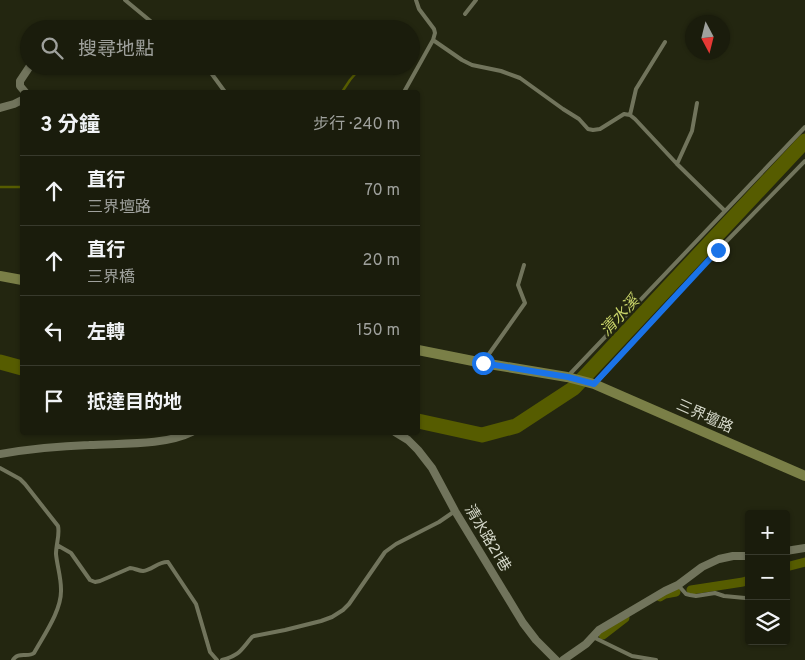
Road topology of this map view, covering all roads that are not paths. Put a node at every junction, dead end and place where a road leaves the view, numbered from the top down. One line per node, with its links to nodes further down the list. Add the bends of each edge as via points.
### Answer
1 (126, 0): 5 (lane)
2 (416, 0): 6 (lane, via 434,29)
3 (476, 0): 4 (lane)
4 (465, 14)
5 (149, 20)
6 (433, 40): 8 (lane); 18 (lane, via 467,63 520,78 579,119 588,129 600,129 624,114)
7 (664, 42): 18 (lane, via 636,89)
8 (420, 63)
9 (24, 75): 12 (street, via 20,81)
10 (213, 75): 13 (lane)
11 (413, 75): 14 (lane)
12 (23, 90)
13 (224, 90)
14 (405, 90)
15 (20, 101): 17 (street)
16 (698, 103): 21 (lane, via 692,131)
17 (0, 108)
18 (630, 115): 21 (lane)
19 (805, 126): 22 (lane)
20 (805, 160): 29 (lane)
21 (677, 164): 22 (lane)
22 (725, 211): 28 (lane)
23 (524, 265): 27 (lane, via 518,285 526,303)
24 (0, 276): 25 (street)
25 (20, 280)
26 (420, 350): 27 (street)
27 (483, 363): 28 (street)
28 (568, 377): 29 (street, 三界壇路)
29 (594, 384): 34 (street, 三界壇路)
30 (184, 435): 32 (street, via 142,443 78,445)
31 (400, 435): 35 (street, 清水路21巷, via 418,450 432,468)
32 (0, 454)
33 (0, 468): 36 (lane, via 20,479 58,526)
34 (805, 476)
35 (456, 511): 45 (lane, via 385,552 349,604 338,614 254,636 239,653); 46 (street, 清水路21巷, via 522,623)
36 (57, 545): 43 (lane, via 61,590 54,617 34,653 18,655); 44 (lane, via 71,553 90,580 95,582 130,568 144,571 168,562 196,604 210,652)
37 (805, 548): 38 (street)
38 (790, 550)
39 (745, 556): 40 (street, via 719,559 702,566)
40 (678, 585): 41 (lane, via 690,595 714,593); 42 (street, via 599,630)
41 (745, 598)
42 (593, 637): 47 (street); 48 (lane, via 632,656)
43 (13, 660)
44 (217, 660)
45 (222, 660)
46 (556, 660)
47 (563, 660)
48 (656, 660)

